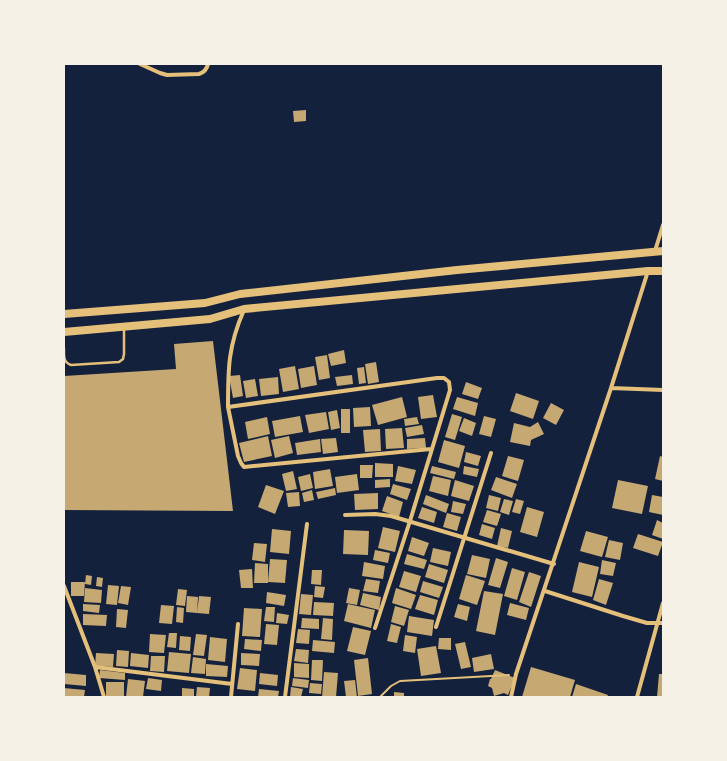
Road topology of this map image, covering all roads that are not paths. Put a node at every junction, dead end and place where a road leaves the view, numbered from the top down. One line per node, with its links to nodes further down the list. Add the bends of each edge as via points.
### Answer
1 (140, 64): 2 (street, via 167,75 200,74 207,69)
2 (208, 64)
3 (663, 224): 4 (street)
4 (659, 251): 8 (highway, via 240,294 204,303)
5 (648, 271): 6 (highway); 7 (highway); 12 (street)
6 (663, 272)
7 (241, 309): 9 (highway, via 210,319); 14 (street, via 228,367)
8 (64, 314)
9 (124, 327): 10 (highway); 11 (lane, via 124,354 119,362 71,365 65,360)
10 (64, 332)
11 (64, 349)
12 (611, 388): 13 (street); 21 (street)
13 (663, 390)
14 (228, 407): 15 (street, via 233,438 243,466); 15 (street, via 437,378 447,380 450,390)
15 (431, 449): 18 (street)
16 (491, 452): 20 (street)
17 (345, 515): 18 (street, via 375,514)
18 (410, 521): 20 (street); 29 (street)
19 (307, 524): 34 (street)
20 (465, 537): 21 (street); 28 (street)
21 (554, 564): 23 (street)
22 (64, 586): 30 (street)
23 (545, 591): 25 (street, via 647,623); 35 (street, via 516,674)
24 (663, 603): 25 (street)
25 (656, 623): 26 (street); 36 (street)
26 (663, 623)
27 (238, 624): 31 (street)
28 (436, 627)
29 (375, 628)
30 (94, 667): 31 (street); 32 (street)
31 (232, 684): 33 (street)
32 (104, 697)
33 (231, 697)
34 (286, 697)
35 (511, 697)
36 (637, 697)

